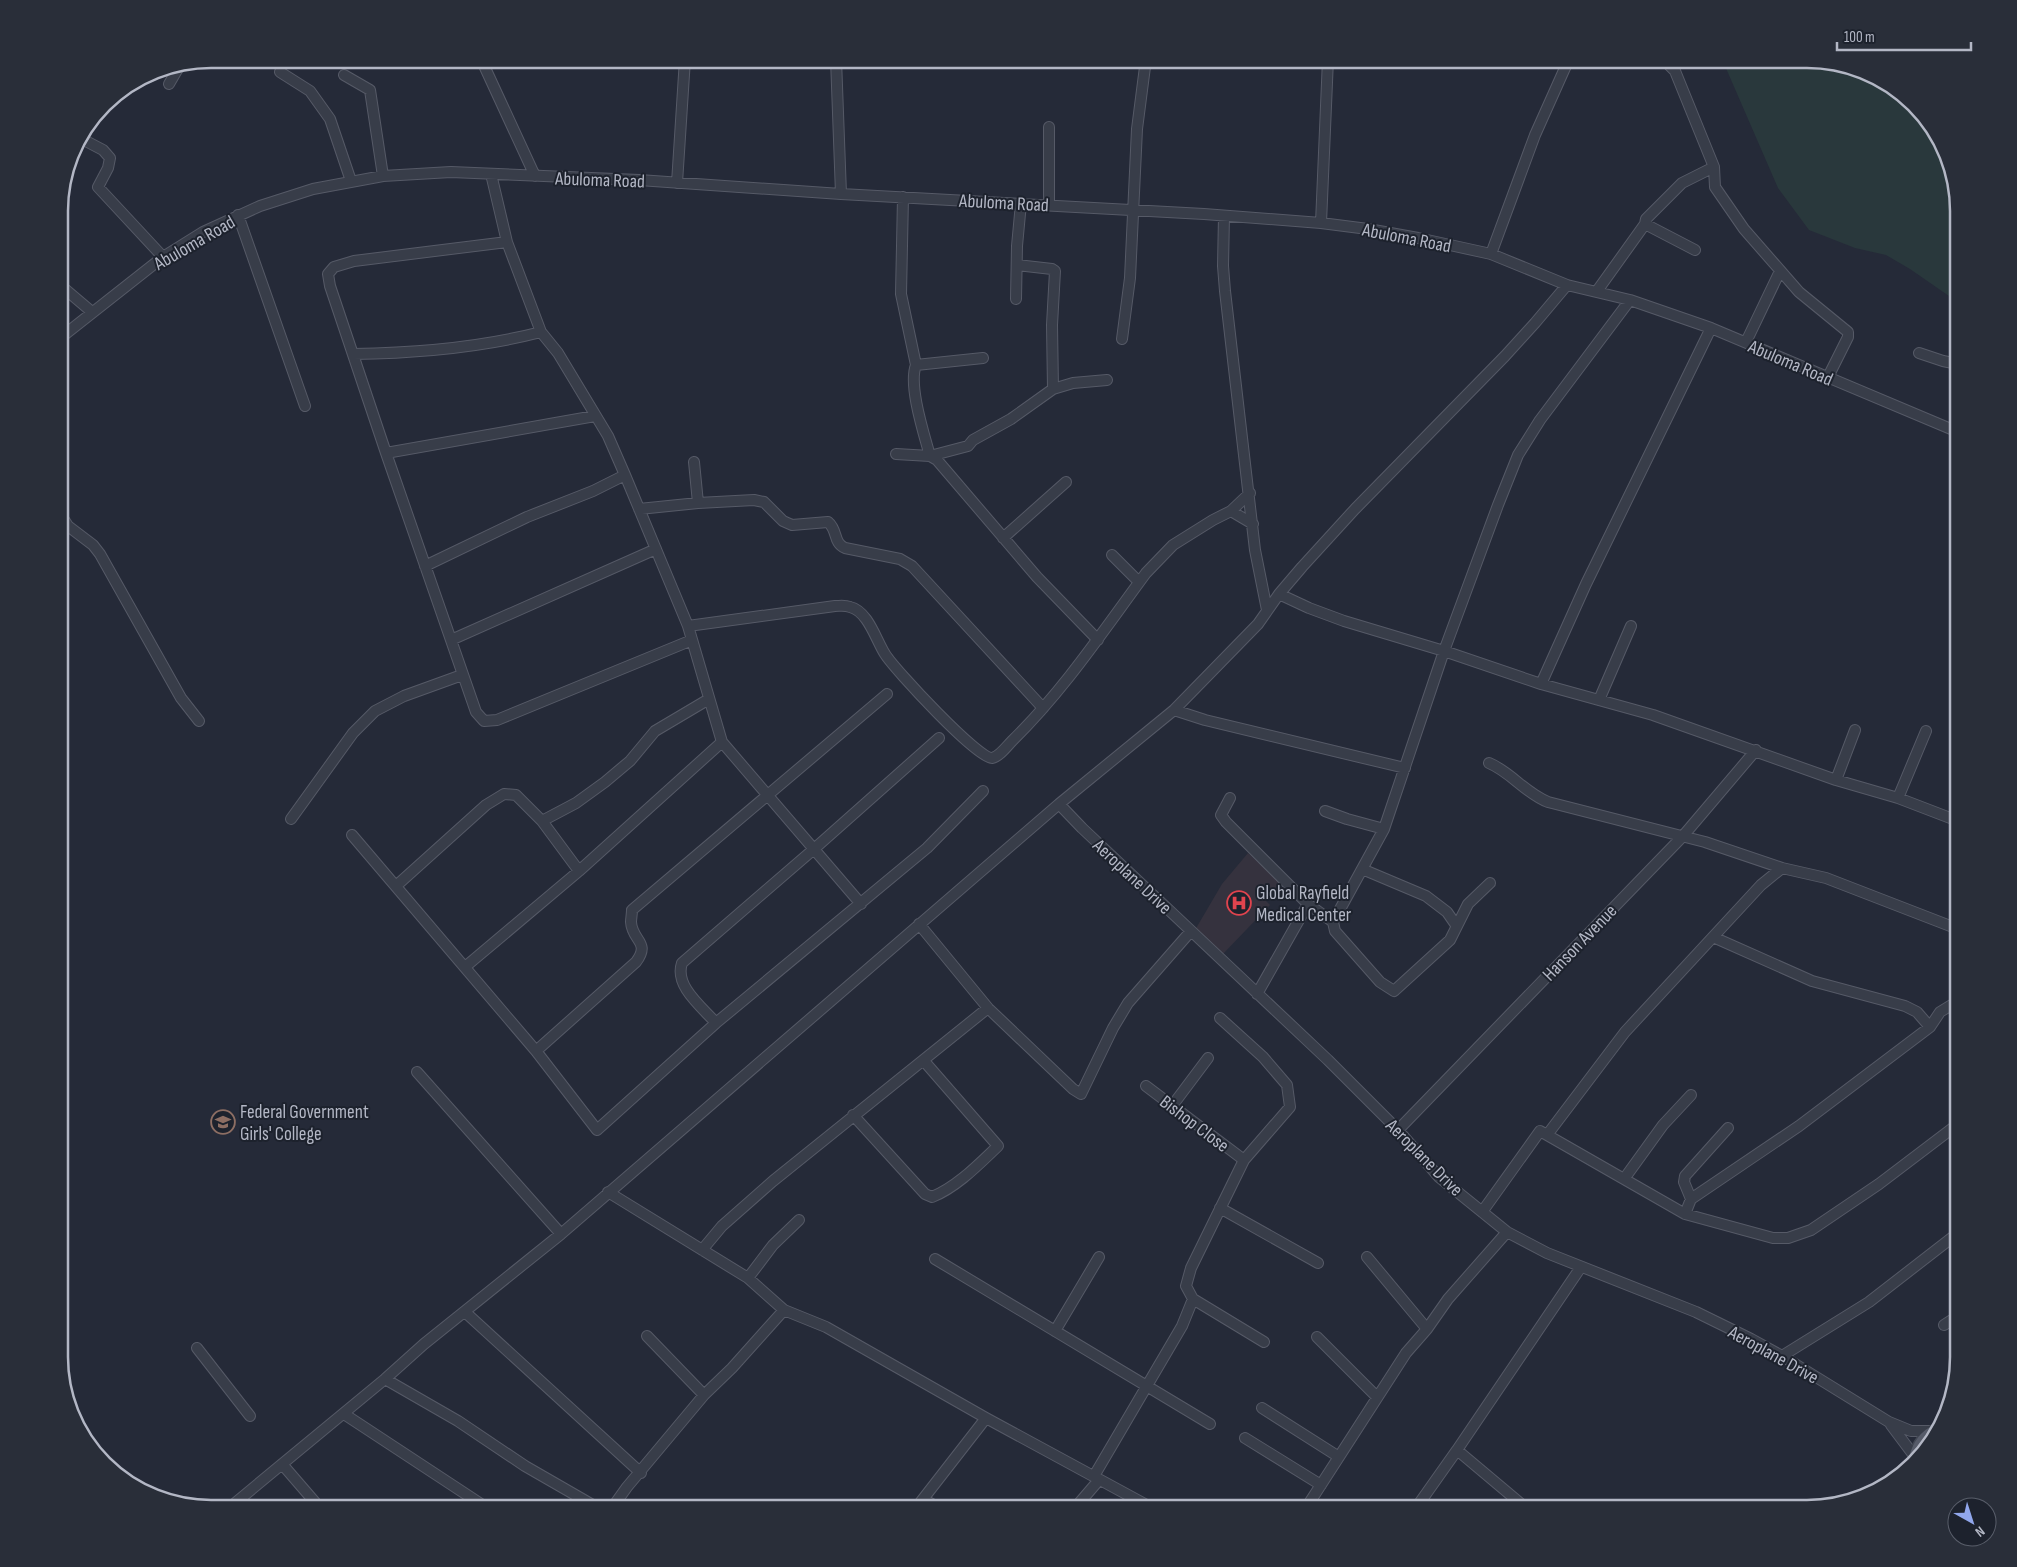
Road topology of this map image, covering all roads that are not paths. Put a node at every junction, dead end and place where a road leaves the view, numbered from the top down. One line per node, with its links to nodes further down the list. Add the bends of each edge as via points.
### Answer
1 (486, 67): 17 (street)
2 (685, 67): 19 (street)
3 (836, 67): 20 (street)
4 (1145, 67): 24 (street, via 1137,129)
5 (1328, 67): 27 (street)
6 (1565, 67): 31 (street, via 1535,135)
7 (1670, 67): 14 (street)
8 (176, 72): 11 (street)
9 (280, 72): 18 (street, via 310,90 330,119)
10 (344, 75): 16 (street, via 370,90)
11 (169, 84)
12 (1049, 127): 23 (street)
13 (86, 141): 32 (street, via 103,150 110,158 98,187)
14 (1714, 167): 28 (street, via 1682,183 1646,219); 34 (street, via 1715,187 1744,229)
15 (491, 174): 16 (street, Abuloma Road, via 450,172); 17 (street, Abuloma Road); 29 (street)
16 (383, 176): 18 (street, Abuloma Road)
17 (535, 176): 19 (street, Abuloma Road)
18 (351, 181): 25 (street, Abuloma Road, via 283,197)
19 (677, 182): 20 (street, Abuloma Road)
20 (841, 194): 21 (street, Abuloma Road)
21 (903, 197): 22 (street, Abuloma Road); 50 (street, via 901,294)
22 (1022, 203): 23 (street, Abuloma Road); 33 (street)
23 (1049, 204): 24 (street, Abuloma Road)
24 (1134, 210): 26 (street, Abuloma Road); 44 (street)
25 (238, 215): 32 (street, Abuloma Road); 54 (street)
26 (1224, 216): 27 (street, Abuloma Road); 63 (street, via 1225,291)
27 (1321, 223): 31 (street, Abuloma Road, via 1368,229)
28 (1645, 224): 30 (street); 36 (street)
29 (507, 242): 43 (street); 47 (street, via 354,261 334,267 328,274 330,286)
30 (1695, 250)
31 (1491, 254): 35 (street, Abuloma Road)
32 (163, 257): 40 (street, Abuloma Road)
33 (1017, 265): 38 (street); 53 (street, via 1055,271)
34 (1780, 271): 45 (street); 51 (street, via 1799,292 1848,332)
35 (1566, 285): 36 (street, Abuloma Road); 74 (street, via 1511,350 1355,509)
36 (1597, 291): 39 (street, Abuloma Road)
37 (68, 292): 40 (street)
38 (1016, 299)
39 (1630, 300): 41 (street, Abuloma Road); 81 (street, via 1540,420 1518,455)
40 (92, 312): 42 (street, Abuloma Road)
41 (1711, 328): 45 (street, Abuloma Road); 83 (street)
42 (68, 331)
43 (541, 332): 47 (street, via 453,349); 55 (street, via 558,353)
44 (1122, 339)
45 (1746, 342): 51 (street, Abuloma Road)
46 (1919, 353): 49 (street)
47 (353, 354): 57 (street)
48 (982, 358): 50 (street)
49 (1950, 362)
50 (916, 365): 59 (street, via 918,409)
51 (1828, 377): 56 (street, Abuloma Road)
52 (1107, 380): 53 (street, via 1073,383)
53 (1053, 389): 59 (street, via 968,446)
54 (305, 406)
55 (595, 416): 57 (street); 61 (street, via 608,436)
56 (1950, 429)
57 (386, 454): 72 (street)
58 (896, 454): 59 (street)
59 (930, 456): 69 (street, via 937,460)
60 (694, 462): 64 (street)
61 (625, 475): 65 (street); 72 (street)
62 (1066, 482): 69 (street)
63 (1250, 493): 66 (street); 67 (street)
64 (698, 503): 65 (street); 87 (street, via 764,502 783,521 792,525 828,522 840,546 900,559 912,566)
65 (639, 509): 70 (street)
66 (1231, 511): 67 (street); 73 (street, via 1173,545)
67 (1253, 524): 75 (street)
68 (68, 526): 89 (street, via 100,554 181,698)
69 (1003, 538): 80 (street)
70 (656, 549): 76 (street); 78 (street)
71 (1112, 555): 73 (street)
72 (425, 566): 78 (street)
73 (1139, 582): 80 (street)
74 (1279, 594): 75 (street); 81 (street, via 1344,621)
75 (1267, 610): 88 (street, via 1251,631)
76 (688, 626): 79 (street); 87 (street, via 835,606 851,607 861,612 886,656 904,678 970,744 991,759)
77 (1631, 626): 86 (street)
78 (451, 640): 82 (street)
79 (692, 640): 82 (street, via 497,720 484,721 476,712); 85 (street)
80 (1098, 640): 87 (street)
81 (1444, 651): 83 (street); 96 (street)
82 (462, 675): 105 (street, via 404,696 375,711 353,732)
83 (1541, 684): 86 (street)
84 (887, 694): 99 (street)
85 (710, 699): 93 (street); 106 (street, via 655,732 605,782 576,803)
86 (1599, 700): 94 (street, via 1653,714)
87 (1043, 708)
88 (1174, 710): 96 (street); 102 (street)
89 (199, 721)
90 (1855, 730): 97 (street)
91 (1926, 731): 101 (street)
92 (939, 738): 110 (street)
93 (722, 742): 99 (street); 113 (street)
94 (1756, 750): 97 (street); 109 (street, Hanson Avenue)
95 (1489, 763): 109 (street, via 1537,798)
96 (1405, 768): 107 (street)
97 (1836, 780): 101 (street)
98 (984, 791): 116 (street, via 927,848)
99 (766, 795): 110 (street); 131 (street, via 632,910 631,923 643,954)
100 (1230, 798): 117 (street, via 1221,816)
101 (1898, 798): 104 (street)
102 (1059, 804): 119 (street); 122 (street, Aeroplane Drive)
103 (1325, 811): 107 (street)
104 (1950, 818)
105 (291, 819)
106 (542, 821): 113 (street); 115 (street, via 516,795 504,794 486,805)
107 (1384, 829): 112 (street)
108 (352, 835): 115 (street)
109 (1683, 836): 111 (street); 140 (street, Hanson Avenue)
110 (814, 850): 116 (street); 129 (street, via 682,963 679,972 684,985)
111 (1782, 868): 121 (street, via 1826,878); 123 (street, via 1761,885)
112 (1362, 869): 118 (street); 120 (street, via 1426,896 1447,912)
113 (579, 871): 124 (street)
114 (1490, 884): 120 (street, via 1468,904)
115 (396, 886): 124 (street)
116 (862, 904): 129 (street)
117 (1308, 904): 118 (street); 125 (street)
118 (1333, 922): 120 (street, via 1335,931 1353,953 1380,982 1394,990 1450,940)
119 (919, 924): 127 (street); 145 (street)
120 (1456, 926)
121 (1950, 926)
122 (1191, 930): 125 (street, Aeroplane Drive); 127 (street, via 1128,1003 1082,1094)
123 (1713, 937): 130 (street, via 1812,981 1905,1006 1917,1012); 142 (street, via 1625,1032)
124 (465, 967): 131 (street)
125 (1257, 994): 140 (street, Aeroplane Drive)
126 (1950, 1006): 130 (street, via 1940,1012)
127 (988, 1008): 133 (street)
128 (1220, 1018): 143 (street, via 1263,1057 1287,1085 1290,1095 1290,1107)
129 (716, 1023): 131 (street, via 597,1130)
130 (1930, 1027): 146 (street, via 1799,1126)
131 (536, 1051)
132 (1208, 1058): 137 (street)
133 (924, 1061): 138 (street); 138 (street, via 998,1146 963,1177 937,1195 925,1194)
134 (417, 1072): 152 (street)
135 (1146, 1086): 137 (street, Bishop Close)
136 (1691, 1095): 144 (street, via 1663,1125)
137 (1172, 1106): 143 (street, Bishop Close)
138 (853, 1115): 154 (street, via 748,1202)
139 (1728, 1128): 146 (street, via 1685,1176)
140 (1398, 1130): 148 (street, Aeroplane Drive, via 1439,1177)
141 (1950, 1130): 149 (street, via 1811,1230 1788,1238 1773,1238)
142 (1547, 1135): 144 (street); 148 (street, via 1540,1131)
143 (1244, 1160): 147 (street)
144 (1624, 1179): 149 (street)
145 (608, 1192): 152 (street); 154 (street)
146 (1691, 1199): 149 (street)
147 (1220, 1208): 158 (street); 161 (street, via 1191,1268 1186,1286)
148 (1482, 1212): 151 (street, Aeroplane Drive)
149 (1685, 1214)
150 (799, 1220): 160 (street)
151 (1507, 1232): 159 (street, Aeroplane Drive); 166 (street, via 1448,1300)
152 (561, 1234): 163 (street)
153 (1950, 1239): 172 (street, via 1869,1302)
154 (702, 1250): 160 (street)
155 (1099, 1257): 167 (street)
156 (1367, 1257): 166 (street)
157 (935, 1259): 167 (street)
158 (1318, 1263)
159 (1581, 1267): 172 (street, Aeroplane Drive, via 1696,1312); 185 (street)
160 (748, 1278): 162 (street)
161 (1193, 1299): 170 (street); 174 (street, via 1182,1326)
162 (784, 1310): 175 (street); 180 (street, via 826,1327)
163 (465, 1312): 173 (street); 189 (street)
164 (1950, 1321): 165 (street)
165 (1944, 1325)
166 (1427, 1330): 176 (street, via 1406,1353)
167 (1054, 1331): 174 (street)
168 (647, 1336): 175 (street)
169 (1317, 1337): 176 (street)
170 (1264, 1342)
171 (197, 1348): 179 (street)
172 (1782, 1356): 181 (street, Aeroplane Drive)
173 (385, 1379): 178 (street); 196 (street)
174 (1146, 1386): 182 (street); 190 (street)
175 (704, 1395): 189 (street)
176 (1378, 1397): 187 (street)
177 (1262, 1408): 187 (street)
178 (344, 1414): 188 (street); 195 (street)
179 (250, 1416)
180 (986, 1418): 190 (street); 192 (street)
181 (1889, 1422): 183 (street, via 1911,1432); 186 (street)
182 (1210, 1424)
183 (1928, 1431)
184 (1245, 1438): 191 (street)
185 (1457, 1450): 201 (street); 202 (street)
186 (1912, 1453)
187 (1339, 1457): 191 (street)
188 (282, 1464): 193 (street); 194 (street)
189 (640, 1473): 197 (street)
190 (1096, 1478): 198 (street); 199 (street)
191 (1321, 1485): 200 (street)
192 (923, 1499)
193 (239, 1500)
194 (313, 1500)
195 (475, 1500)
196 (584, 1500)
197 (618, 1500)
198 (1081, 1500)
199 (1137, 1500)
200 (1311, 1500)
201 (1422, 1500)
202 (1516, 1500)

